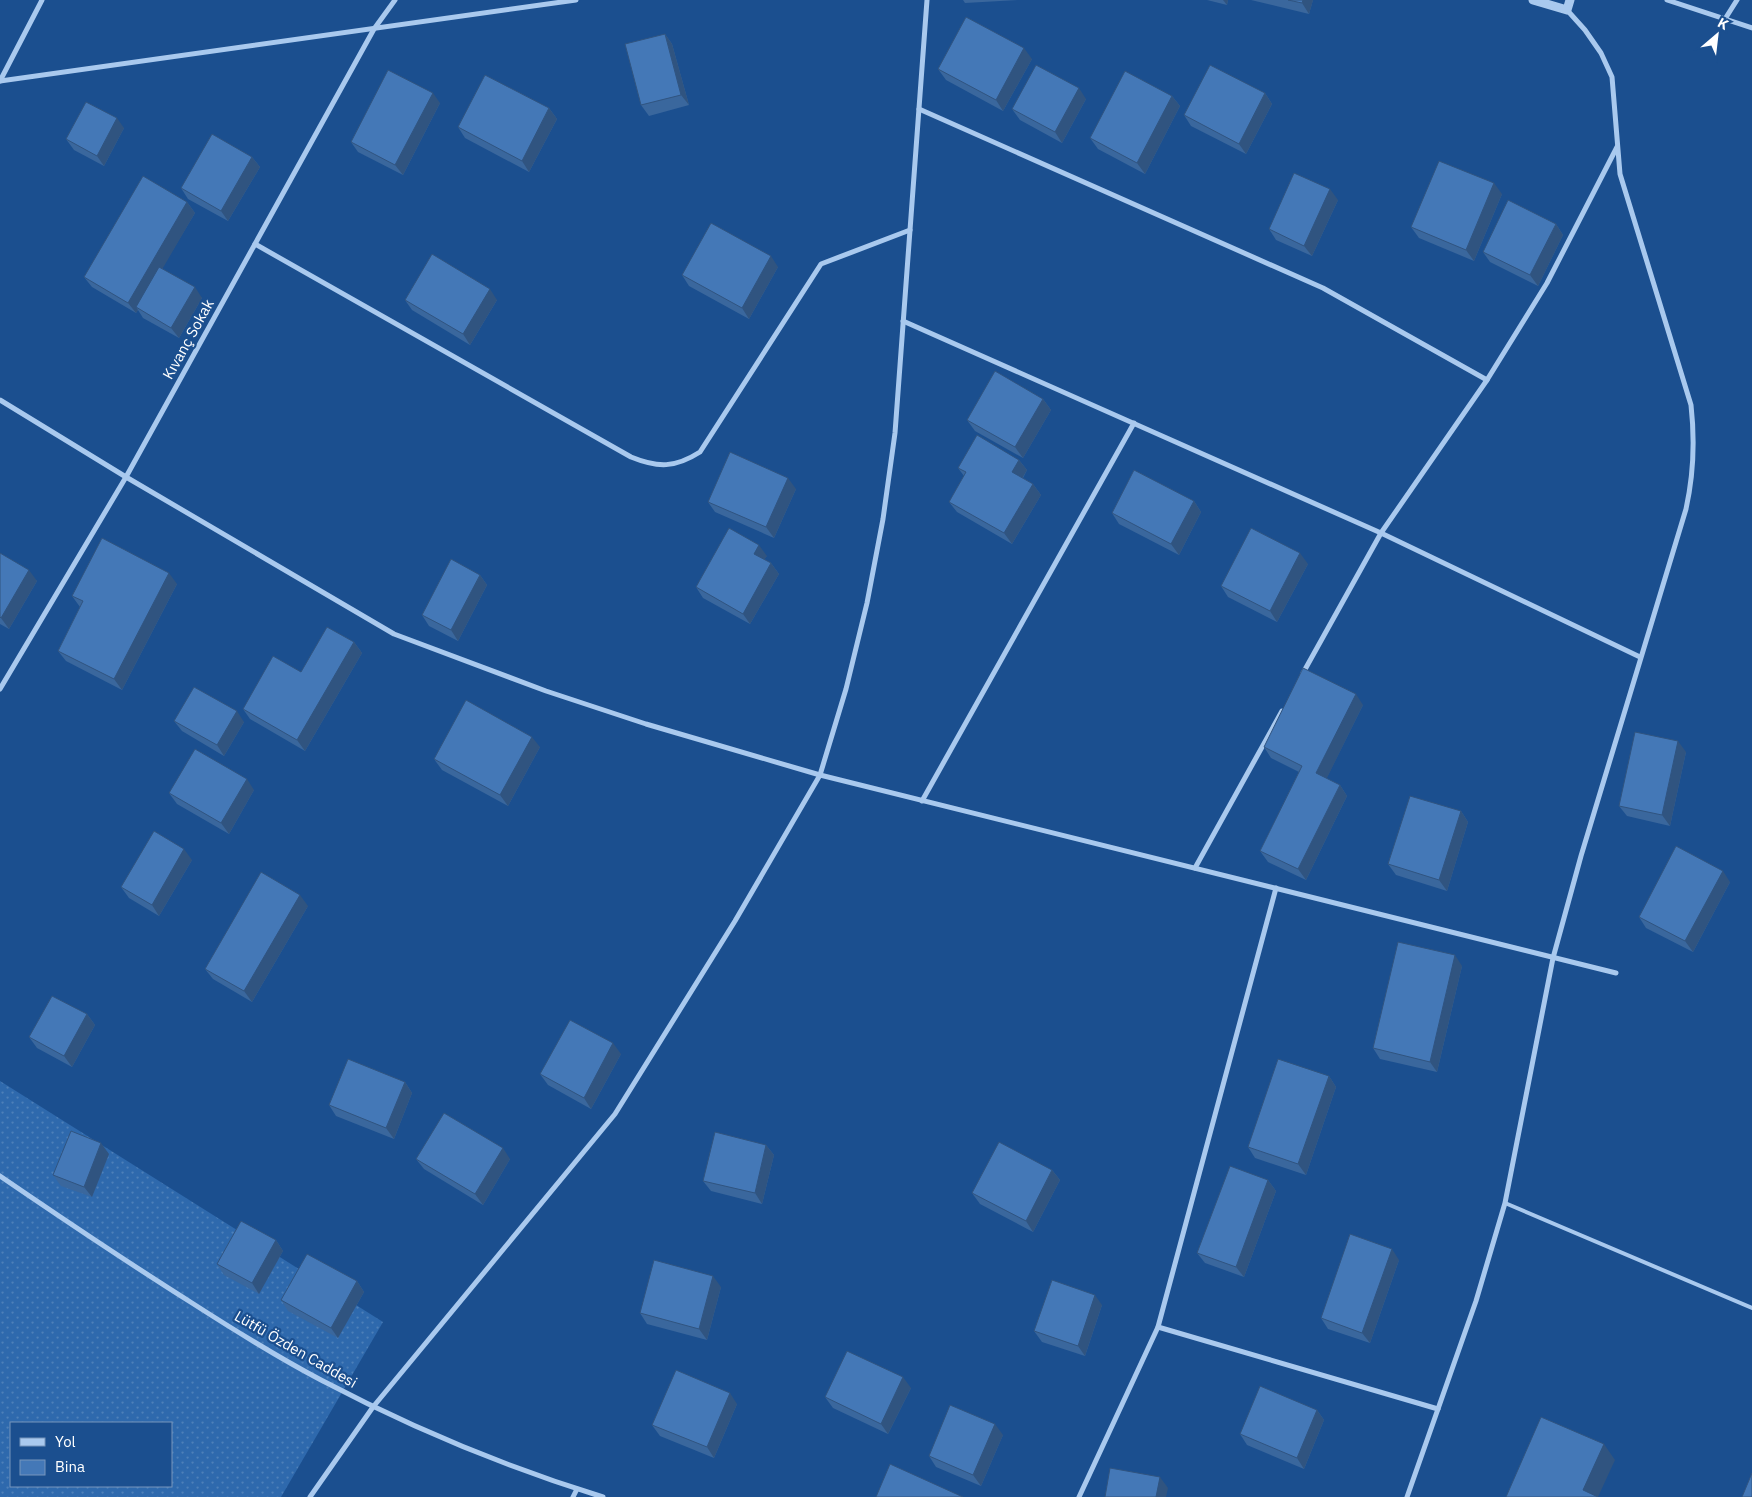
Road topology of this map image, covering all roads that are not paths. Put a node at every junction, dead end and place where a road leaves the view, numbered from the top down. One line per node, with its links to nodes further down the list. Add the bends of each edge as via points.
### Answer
1 (42, 0): 13 (street)
2 (396, 0): 11 (street, Kıvanç Sokak)
3 (576, 0): 11 (street)
4 (927, 0): 14 (street)
5 (1533, 0): 9 (street)
6 (1570, 0): 9 (street)
7 (1667, 0): 10 (street)
8 (1737, 0): 10 (street)
9 (1567, 10): 15 (street, via 1601,53 1612,77)
10 (1725, 19): 12 (street)
11 (374, 28): 13 (street); 17 (street, Kıvanç Sokak)
12 (1752, 28)
13 (0, 81)
14 (919, 108): 16 (street); 19 (street, via 1323,288)
15 (1617, 147): 19 (street, via 1547,283); 24 (street, via 1620,174 1691,404 1694,433 1694,462 1686,509)
16 (910, 230): 17 (street, via 821,264 700,452 677,464 663,466 646,464 631,457); 18 (street)
17 (255, 244): 22 (street, Kıvanç Sokak)
18 (903, 321): 21 (street); 28 (street, via 895,434 883,519 846,689)
19 (1487, 380): 23 (street)
20 (0, 400): 22 (street)
21 (1134, 423): 23 (street); 29 (street)
22 (126, 477): 26 (street, Kıvanç Sokak); 28 (street, via 394,634 495,673 637,721)
23 (1381, 533): 24 (street); 25 (street)
24 (1640, 657): 32 (street)
25 (1300, 679)
26 (0, 689)
27 (1285, 705): 30 (street)
28 (820, 775): 29 (street); 38 (street, via 735,921 615,1114)
29 (922, 801): 30 (street)
30 (1194, 868): 31 (street)
31 (1276, 888): 32 (street); 37 (street)
32 (1553, 958): 33 (street); 35 (street)
33 (1616, 973)
34 (0, 1176): 38 (street, Lütfü Özden Caddesi, via 251,1340)
35 (1505, 1203): 36 (lane); 39 (street, via 1476,1301)
36 (1752, 1308)
37 (1158, 1327): 39 (street); 44 (street)
38 (373, 1407): 40 (street, Lütfü Özden Caddesi, via 454,1444); 41 (street)
39 (1438, 1409): 45 (street)
40 (577, 1489): 42 (street); 43 (street, Lütfü Özden Caddesi)
41 (310, 1497)
42 (573, 1497)
43 (603, 1497)
44 (1079, 1497)
45 (1407, 1497)

